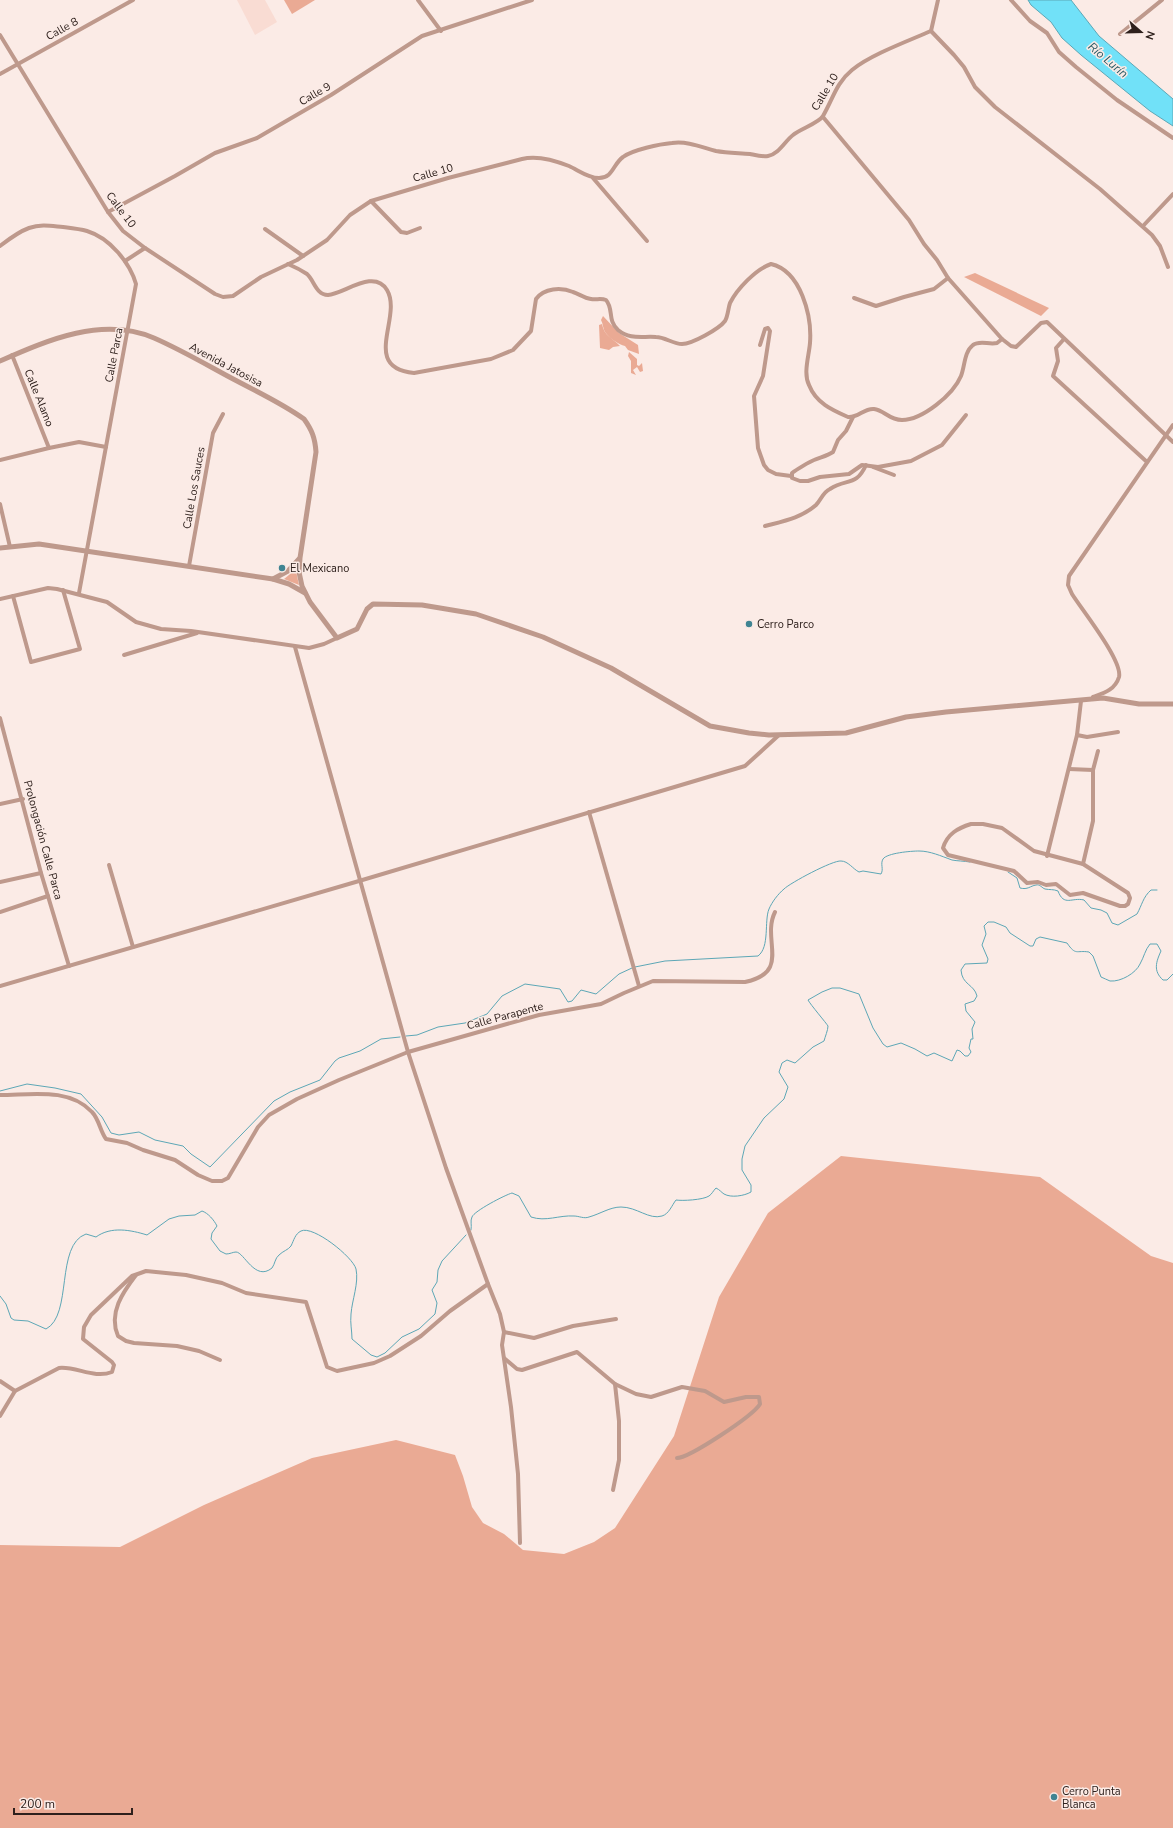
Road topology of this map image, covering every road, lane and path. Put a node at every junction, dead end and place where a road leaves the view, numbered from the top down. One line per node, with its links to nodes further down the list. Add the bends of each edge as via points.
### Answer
1 (133, 0): 11 (street, Calle 8)
2 (418, 0): 7 (street)
3 (532, 0): 7 (street, Calle 9)
4 (938, 0): 8 (street)
5 (1011, 0): 14 (street, via 1030,21 1047,33 1059,52 1071,63 1117,100)
6 (1162, 0): 9 (street)
7 (441, 31): 18 (street, Calle 9, via 417,39 338,91 257,138 215,153)
8 (931, 31): 13 (street, Calle 10, via 854,68 843,77); 19 (street, via 964,67 975,88 995,107 1100,189)
9 (1120, 34)
10 (0, 35): 11 (street, Calle 10)
11 (18, 64): 12 (street, Calle 8); 18 (street, Calle 10)
12 (0, 74)
13 (823, 117): 15 (street, Calle 10, via 793,135 775,153 767,156 718,151 688,143 671,143 623,156 611,174); 29 (street, via 910,220)
14 (1173, 138)
15 (592, 178): 17 (street, Calle 10, via 568,165 531,157); 22 (street)
16 (1173, 194): 19 (street)
17 (371, 201): 20 (street, via 401,232 407,233); 25 (street, Calle 10, via 350,215 327,240)
18 (108, 212): 24 (street, Calle 10, via 123,231)
19 (1142, 226): 28 (street, via 1158,242)
20 (420, 228)
21 (265, 229): 25 (street)
22 (647, 241)
23 (0, 246): 26 (street, Calle Parca, via 24,230 44,225 88,231 108,243)
24 (145, 248): 26 (street); 27 (street, Calle 10, via 215,294 224,297 233,296 261,277)
25 (303, 256): 27 (street, Calle 10)
26 (125, 261): 31 (street, Calle Parca, via 136,284)
27 (288, 264): 39 (street, via 306,274 318,291 325,295 362,282 374,282 384,287 390,298 386,345 389,362 397,369 414,373 491,359 513,350 531,331 538,296 557,289 573,291 591,299 606,300 609,303 612,322 627,335 639,338 658,337 675,343 688,343 724,322 733,298 754,273 769,264 778,265 798,286 804,301 810,326 807,373 809,386 819,401)
28 (1168, 267)
29 (948, 278): 30 (street, via 934,289 876,306); 32 (street)
30 (854, 298)
31 (128, 331): 35 (street, Avenida Jatosisa, via 86,330); 44 (street, Calle Parca); 56 (street, Avenida Jatosisa, via 153,338 198,360 304,419 315,437 316,452)
32 (1002, 339): 33 (street, via 1016,347 1043,321); 39 (street, via 997,343 977,343 972,346 966,354 958,382 921,415 893,419 873,409)
33 (1064, 339): 41 (street); 46 (street, via 1056,348 1058,361 1053,376)
34 (760, 345): 50 (street, via 765,329 768,328 770,331 763,376 754,396 759,453 764,465 771,472)
35 (12, 355): 36 (street, Avenida Jatosisa); 43 (street, Calle Alamo)
36 (0, 361)
37 (223, 414): 57 (street, Calle Los Sauces, via 213,433)
38 (966, 415): 48 (street, via 942,445 907,462)
39 (853, 418): 50 (street, via 833,452 813,460)
40 (1173, 425): 41 (street)
41 (1166, 435): 42 (street); 46 (street)
42 (1173, 442)
43 (49, 448): 44 (street, via 79,442); 45 (street)
44 (106, 448): 55 (street, Calle Parca)
45 (0, 460)
46 (1147, 462): 68 (street, via 1069,576 1068,585 1072,594 1114,656 1119,668 1119,676 1113,687)
47 (866, 464): 48 (street); 50 (street, via 860,465 849,474 808,481 795,480); 52 (street, via 858,478 830,489 804,514)
48 (873, 467): 49 (street)
49 (894, 475)
50 (791, 476)
51 (0, 504): 53 (street)
52 (765, 526)
53 (10, 547): 54 (street); 55 (street, via 39,544)
54 (0, 548)
55 (87, 551): 57 (street); 60 (street, Calle Parca)
56 (300, 558): 58 (street, via 288,572); 61 (street, Avenida Jatosisa, via 300,579)
57 (189, 566): 58 (street)
58 (272, 579): 61 (street, via 289,584)
59 (63, 590): 60 (street); 62 (street, via 48,588); 62 (street, via 80,649 31,662)
60 (78, 593): 64 (street, via 113,604 136,622 161,629)
61 (305, 593): 65 (street, Avenida Jatosisa)
62 (13, 596): 63 (street)
63 (0, 599)
64 (197, 633): 66 (street); 67 (street)
65 (337, 638): 66 (street, via 313,648); 72 (street, via 357,629 367,608 373,604 422,605 476,614 543,637 611,668 710,726 749,733)
66 (295, 647): 85 (street)
67 (124, 655)
68 (1084, 700): 69 (street, via 1112,699 1139,704); 72 (street, via 906,717 846,733); 73 (street)
69 (1173, 704)
70 (0, 718): 77 (street, Prolongación Calle Parca)
71 (1118, 732): 73 (street, via 1087,737)
72 (779, 734): 79 (street, via 745,766)
73 (1078, 735): 75 (street)
74 (1098, 750): 76 (street)
75 (1069, 769): 76 (street); 80 (street)
76 (1093, 770): 82 (street, via 1094,814)
77 (23, 799): 78 (street); 83 (street, Prolongación Calle Parca)
78 (0, 804)
79 (590, 812): 85 (street); 92 (street)
80 (1047, 856): 82 (street); 82 (street, via 1034,851 1002,828 983,824 959,828 952,833 943,848 948,856 1014,872 1027,883 1056,884 1070,895 1083,894 1120,906 1128,904 1128,893)
81 (109, 864): 89 (street)
82 (1083, 864)
83 (41, 873): 84 (street); 86 (street, Prolongación Calle Parca)
84 (0, 882)
85 (359, 882): 89 (street); 93 (street)
86 (48, 896): 87 (street); 90 (street, Prolongación Calle Parca)
87 (0, 912)
88 (775, 912): 92 (street, Calle Parapente, via 771,925 772,964 758,978 745,982 660,981)
89 (133, 947): 90 (street)
90 (69, 966): 91 (street)
91 (0, 986)
92 (639, 986): 93 (street, Calle Parapente, via 601,1004 539,1015)
93 (408, 1052): 94 (street, Calle Parapente, via 320,1088 269,1115 258,1127 228,1178 222,1181 212,1181 198,1175 175,1160 127,1143 106,1139 94,1114 76,1101 44,1094); 96 (street)
94 (0, 1095)
95 (138, 1273): 96 (street, via 146,1271 186,1275 246,1293 306,1302 328,1367 337,1372 374,1363 390,1356 421,1336); 100 (street, via 123,1292 117,1305 115,1324 118,1336 134,1343 189,1348); 103 (street, via 91,1315 84,1327 83,1339 112,1362 112,1372 101,1374 59,1368)
96 (488, 1284): 98 (street)
97 (616, 1319): 98 (street, via 573,1326 534,1338)
98 (504, 1332): 99 (street)
99 (504, 1358): 102 (street, via 522,1370 577,1352); 107 (street, via 518,1474)
100 (220, 1360)
101 (0, 1381): 103 (street)
102 (615, 1384): 105 (street, via 646,1397 682,1387 705,1391 724,1402 759,1397 759,1407 746,1417 702,1447 682,1458); 106 (street, via 619,1421 619,1460)
103 (15, 1391): 104 (street)
104 (0, 1416)
105 (677, 1458)
106 (613, 1490)
107 (520, 1543)

